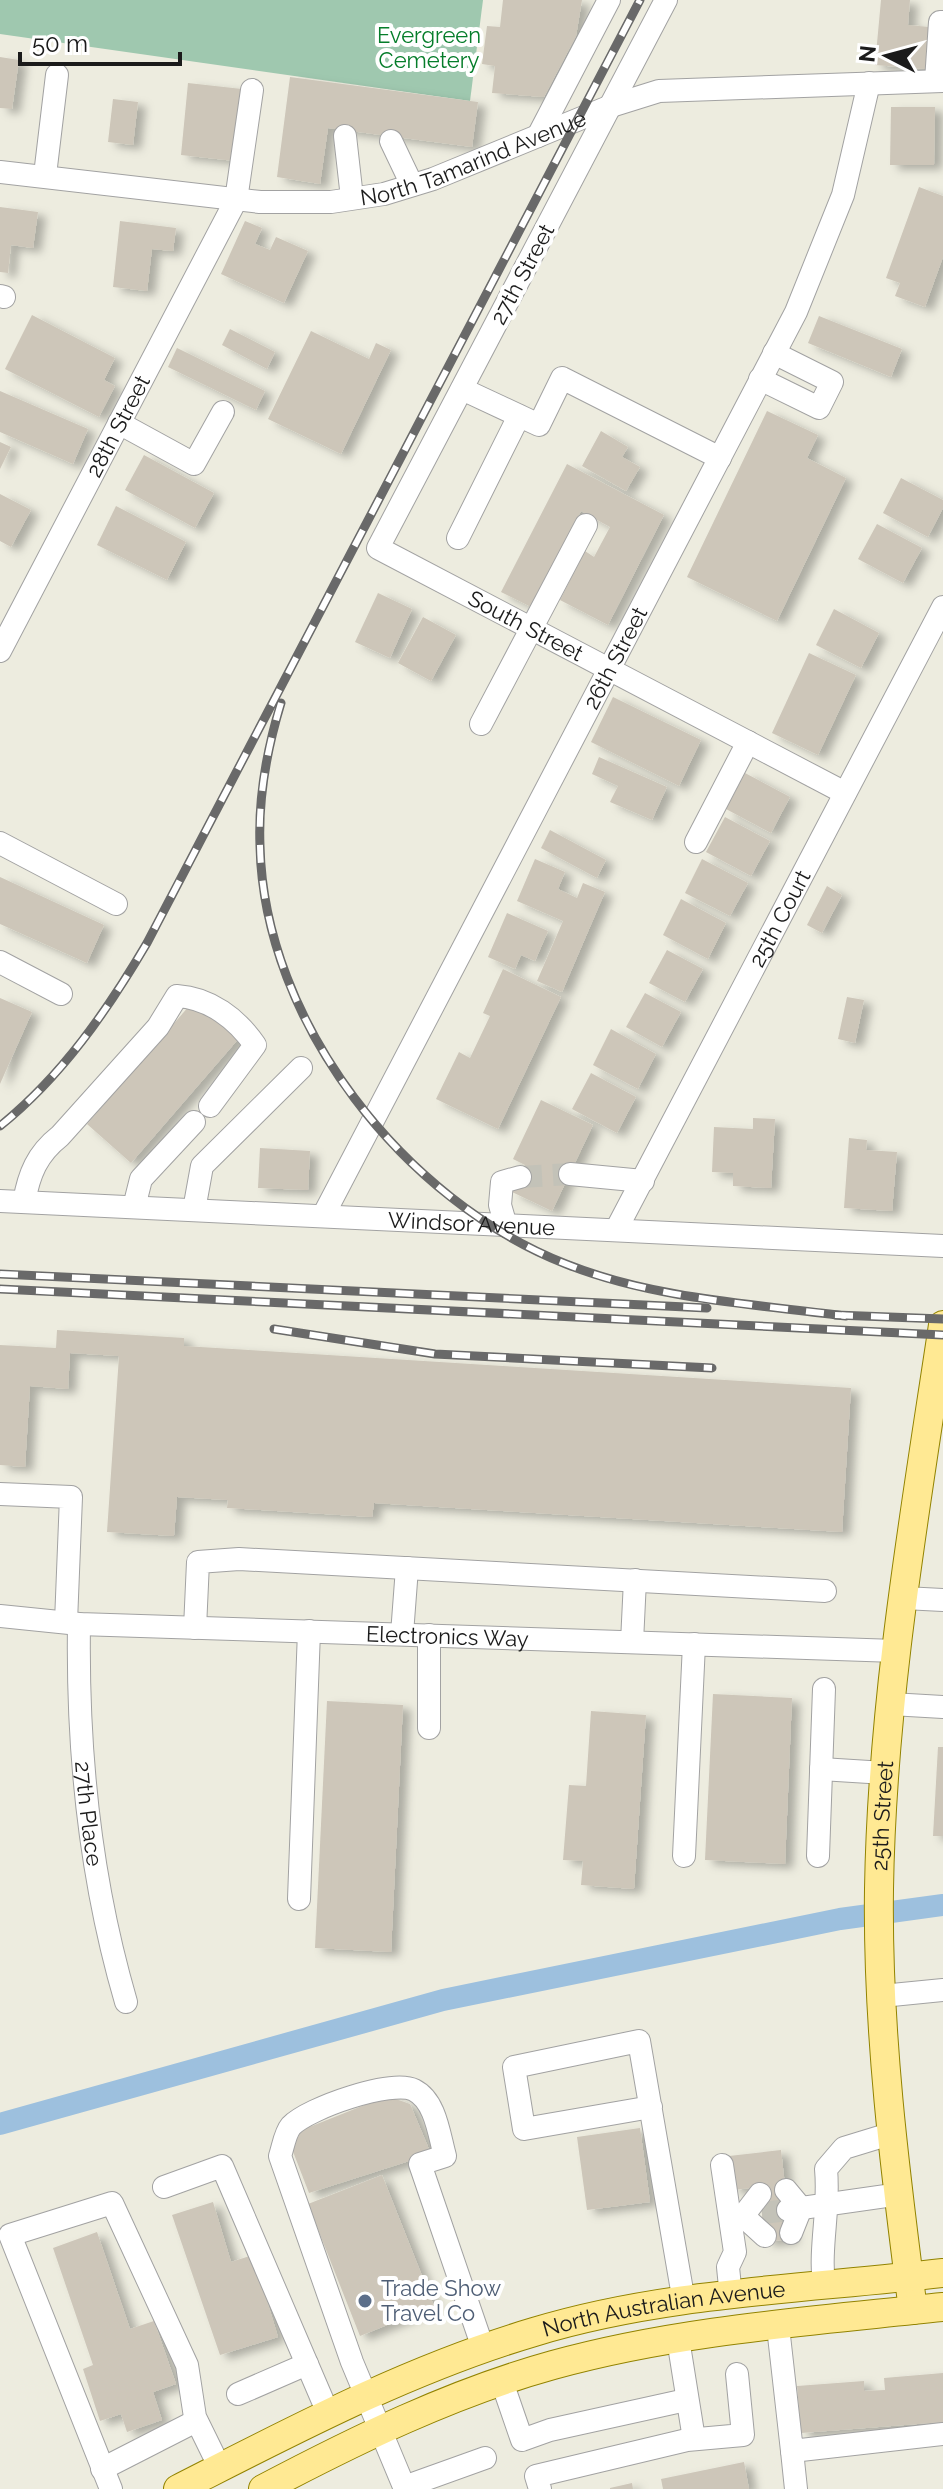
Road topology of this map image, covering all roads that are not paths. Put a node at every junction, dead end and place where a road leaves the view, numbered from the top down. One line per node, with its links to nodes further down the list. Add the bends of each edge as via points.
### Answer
1 (609, 0): 10 (street)
2 (666, 0): 8 (street, 27th Street)
3 (943, 22): 5 (street)
4 (57, 75): 13 (street)
5 (939, 81): 6 (street, North Tamarind Avenue)
6 (869, 83): 8 (street, North Tamarind Avenue, via 659,91); 17 (street, 26th Street, via 843,195 822,255)
7 (252, 90): 16 (street, 28th Street)
8 (611, 106): 10 (street, North Tamarind Avenue); 19 (street, 27th Street)
9 (345, 136): 15 (street)
10 (538, 136): 14 (street, North Tamarind Avenue)
11 (391, 141): 14 (street)
12 (0, 172): 13 (street, North Tamarind Avenue)
13 (45, 175): 16 (street, North Tamarind Avenue)
14 (412, 185): 15 (street, North Tamarind Avenue)
15 (352, 198): 16 (street, North Tamarind Avenue, via 295,204)
16 (236, 200): 22 (street, 28th Street)
17 (774, 353): 18 (street, 26th Street); 18 (street, via 832,382 819,408)
18 (760, 379): 23 (street, 26th Street)
19 (462, 389): 21 (street); 26 (street, 27th Street)
20 (223, 412): 22 (street, via 194,464)
21 (519, 416): 23 (street, via 539,425 562,378); 25 (street)
22 (119, 423): 29 (street, 28th Street)
23 (720, 458): 30 (street, 26th Street)
24 (586, 525): 28 (street)
25 (458, 538)
26 (378, 548): 28 (street, South Street)
27 (943, 607): 33 (street, 25th Court)
28 (532, 629): 30 (street, South Street); 31 (street)
29 (0, 651)
30 (609, 669): 32 (street, South Street); 49 (street, 26th Street)
31 (481, 724)
32 (748, 742): 33 (street, South Street); 34 (street)
33 (845, 793): 44 (street, 25th Court)
34 (696, 842)
35 (0, 843): 36 (street)
36 (116, 904)
37 (0, 962): 38 (street)
38 (61, 994)
39 (301, 1068): 48 (street, via 202,1166)
40 (210, 1106): 46 (street, via 255,1045 242,1026 198,997 177,996 158,1027 44,1148 29,1176)
41 (194, 1122): 47 (street, via 141,1179)
42 (570, 1174): 44 (street)
43 (520, 1177): 50 (street, via 502,1182 500,1205)
44 (643, 1181): 51 (street, 25th Court)
45 (0, 1201): 46 (street, Windsor Avenue)
46 (24, 1202): 47 (street, Windsor Avenue)
47 (134, 1207): 48 (street, Windsor Avenue)
48 (194, 1210): 49 (street, Windsor Avenue)
49 (323, 1216): 50 (street, Windsor Avenue)
50 (506, 1226): 51 (street, Windsor Avenue)
51 (616, 1230): 52 (street, Windsor Avenue)
52 (943, 1246)
53 (943, 1325): 58 (main road, 25th Street)
54 (0, 1494): 61 (street, 27th Place, via 71,1497)
55 (407, 1568): 56 (street); 62 (street, via 239,1559 198,1562); 64 (street)
56 (635, 1580): 57 (street); 66 (street)
57 (825, 1591)
58 (904, 1598): 59 (street); 68 (main road, 25th Street)
59 (943, 1600)
60 (0, 1616): 61 (street, Electronics Way)
61 (72, 1623): 62 (street, Electronics Way); 80 (street, 27th Place, via 89,1832)
62 (195, 1628): 63 (street, Electronics Way)
63 (309, 1631): 64 (street, Electronics Way); 77 (street)
64 (402, 1634): 65 (street, Electronics Way)
65 (429, 1635): 66 (street, Electronics Way); 72 (street)
66 (632, 1642): 67 (street, Electronics Way)
67 (694, 1644): 68 (street, Electronics Way); 75 (street)
68 (896, 1651): 70 (main road, 25th Street)
69 (824, 1689): 73 (street)
70 (891, 1704): 71 (street); 74 (main road, 25th Street)
71 (943, 1707)
72 (429, 1728)
73 (821, 1769): 74 (street); 76 (street)
74 (885, 1773): 79 (main road, 25th Street, via 879,1890)
75 (684, 1856)
76 (818, 1856)
77 (299, 1899)
78 (943, 1990): 79 (street)
79 (882, 1996): 82 (main road, 25th Street)
80 (126, 2002)
81 (651, 2107): 81 (street, via 639,2041 514,2067 524,2129); 94 (street)
82 (893, 2133): 85 (main road, 25th Street); 86 (street, via 844,2148 826,2169)
83 (722, 2165): 87 (street)
84 (164, 2187): 100 (street, via 222,2166)
85 (900, 2194): 86 (street); 91 (main road, 25th Street)
86 (829, 2204): 88 (street, via 791,2203); 92 (street, via 820,2251)
87 (749, 2210): 89 (street); 93 (street, via 728,2267)
88 (791, 2233)
89 (765, 2236)
90 (943, 2273): 91 (main road, North Australian Avenue)
91 (909, 2277): 92 (main road, North Australian Avenue); 96 (main road, 25th Street)
92 (824, 2287): 93 (main road, North Australian Avenue)
93 (731, 2297): 94 (main road, North Australian Avenue)
94 (684, 2302): 99 (main road, North Australian Avenue, via 626,2310)
95 (943, 2307): 96 (main road, North Australian Avenue)
96 (913, 2310): 97 (main road, North Australian Avenue)
97 (778, 2327): 98 (main road, North Australian Avenue); 112 (street)
98 (678, 2339): 102 (main road, North Australian Avenue, via 553,2365); 105 (street)
99 (483, 2348): 104 (main road, North Australian Avenue); 104 (street, via 420,2164 445,2156 432,2109 416,2090 397,2085 320,2107 290,2127 280,2156)
100 (307, 2364): 103 (street); 106 (street)
101 (737, 2374): 110 (street, via 743,2435)
102 (502, 2382): 108 (main road, North Australian Avenue); 111 (street)
103 (238, 2394)
104 (366, 2396): 106 (main road, North Australian Avenue); 108 (street)
105 (686, 2400): 110 (street); 111 (street)
106 (328, 2413): 114 (main road, North Australian Avenue)
107 (196, 2421): 114 (street); 115 (street); 115 (street, via 187,2365 112,2203 10,2235)
108 (383, 2430): 117 (main road, North Australian Avenue); 118 (street)
109 (943, 2434): 112 (street)
110 (694, 2439): 116 (street)
111 (522, 2440): 116 (street)
112 (792, 2451): 120 (street)
113 (485, 2458): 118 (street)
114 (220, 2468): 119 (main road, North Australian Avenue)
115 (106, 2479)
116 (538, 2482)
117 (276, 2486)
118 (404, 2488)
119 (178, 2489)
120 (796, 2489)

